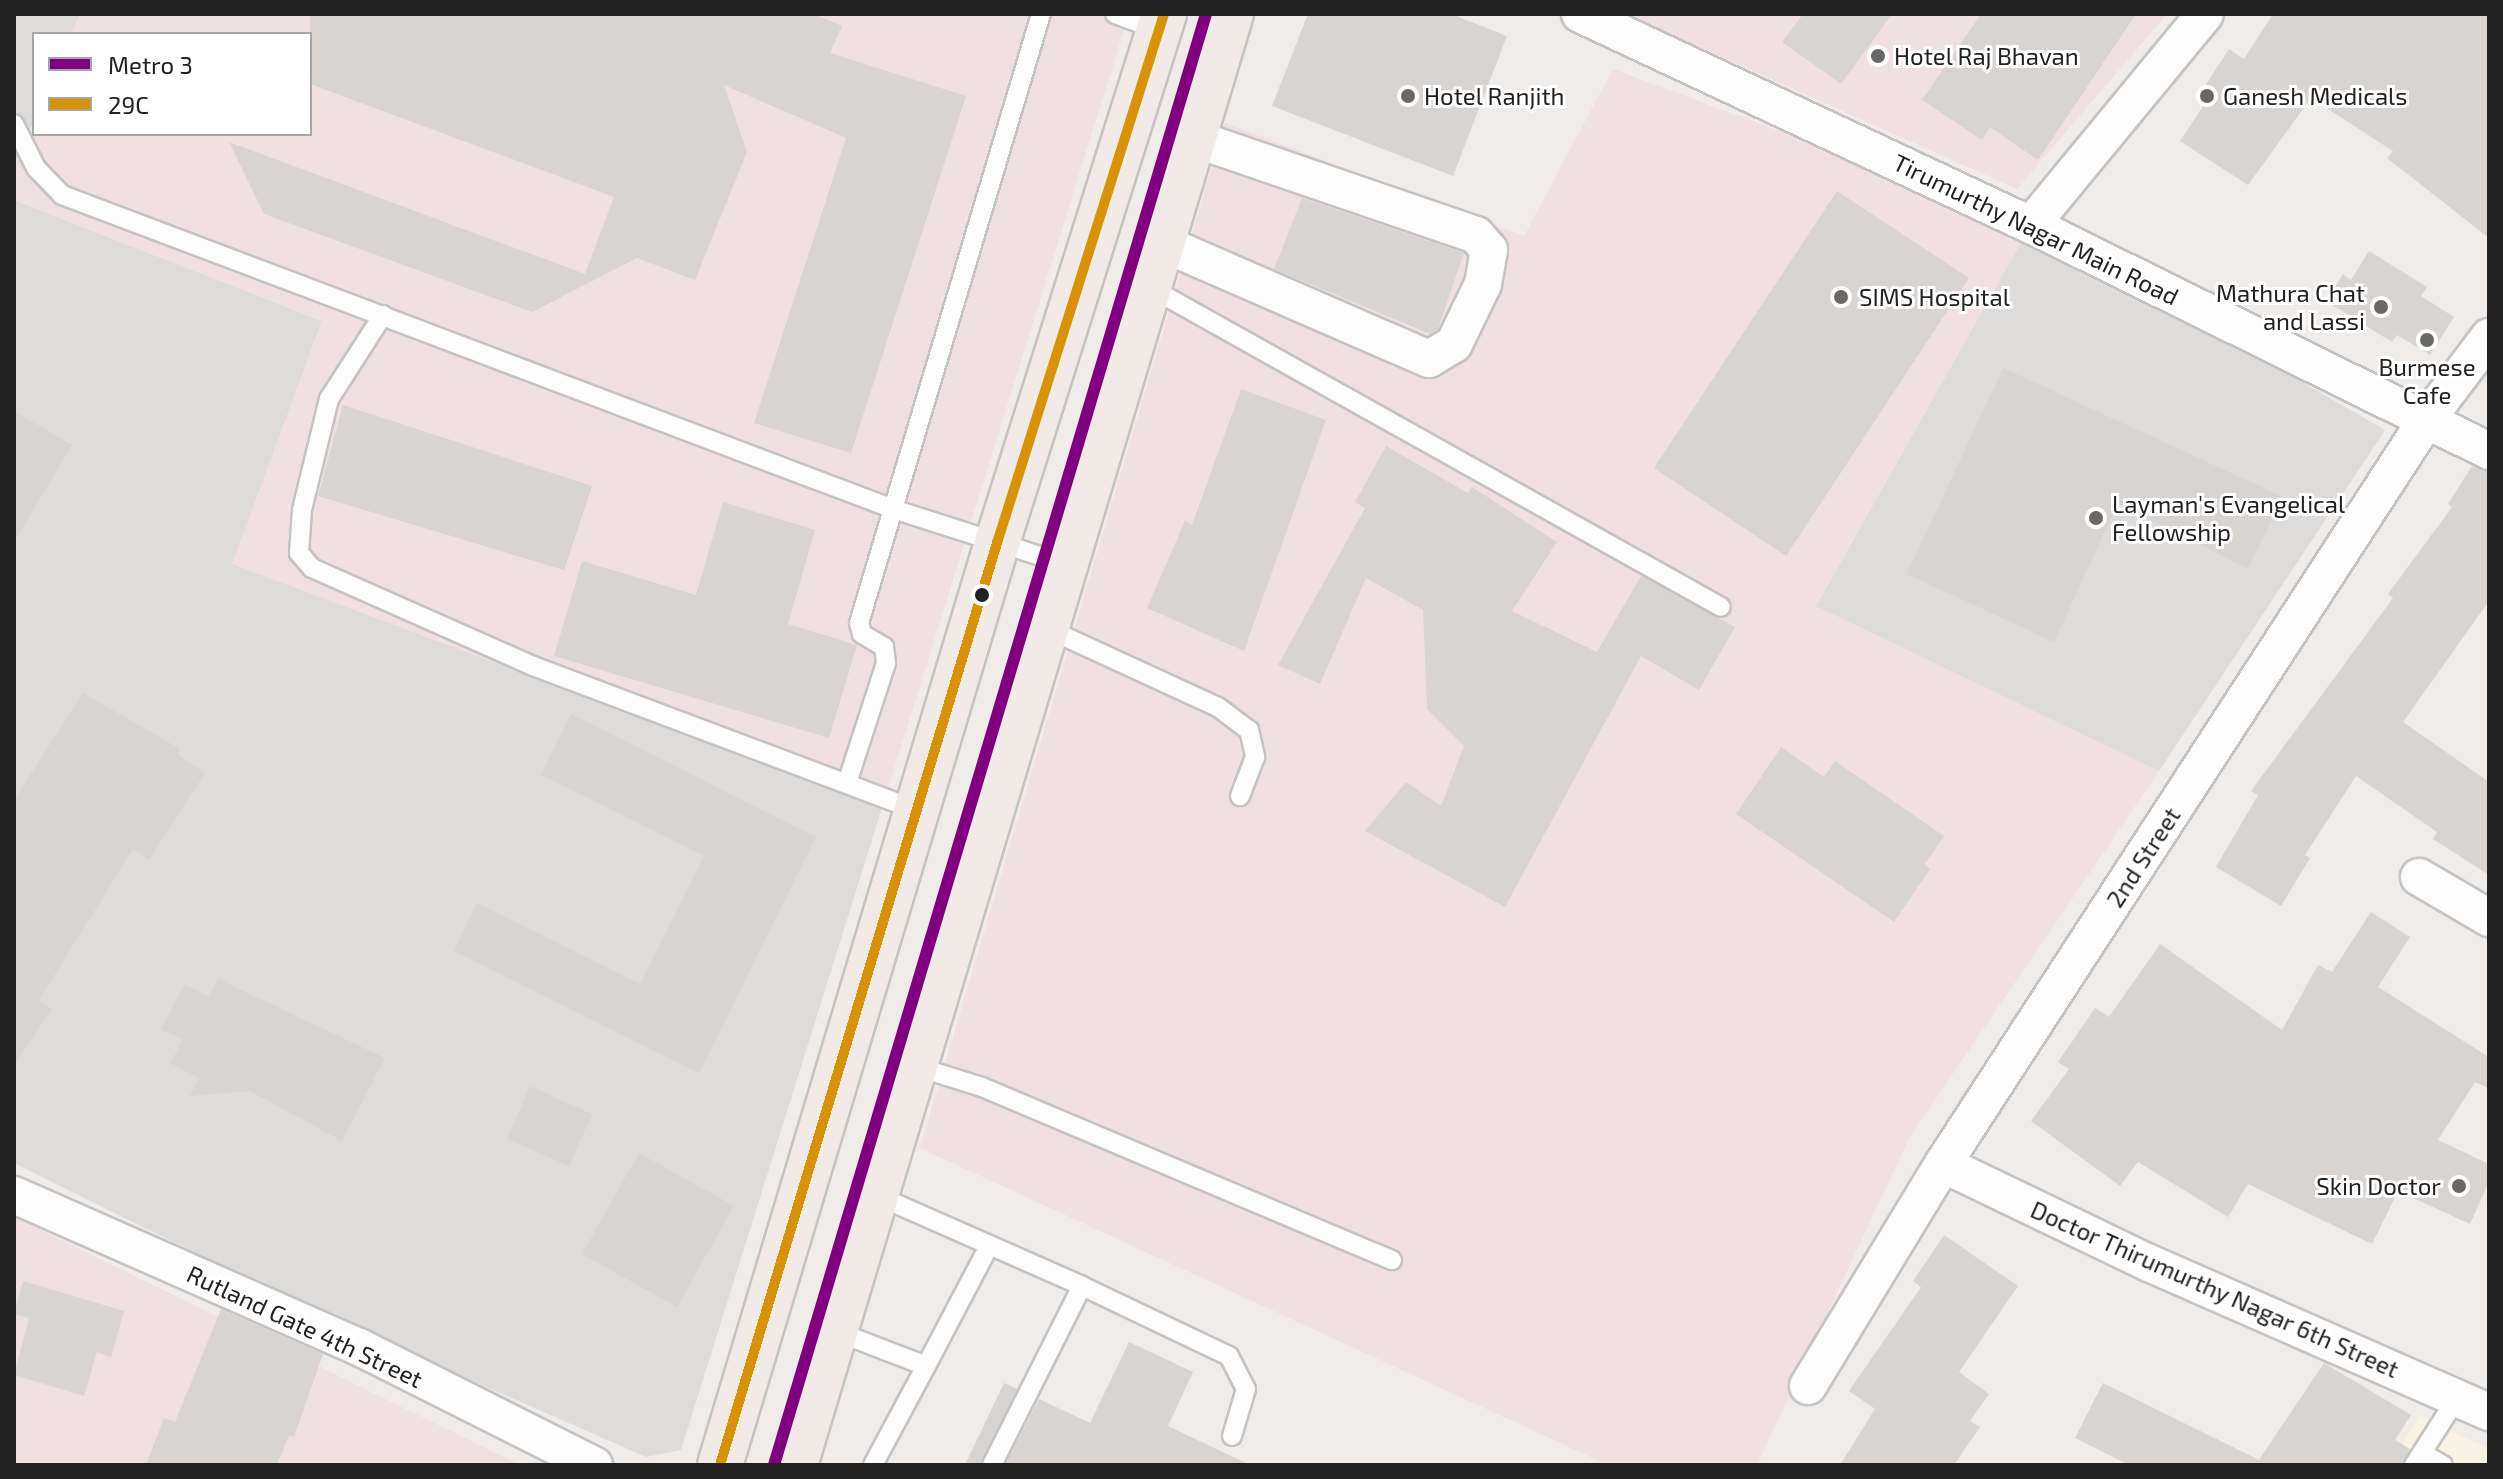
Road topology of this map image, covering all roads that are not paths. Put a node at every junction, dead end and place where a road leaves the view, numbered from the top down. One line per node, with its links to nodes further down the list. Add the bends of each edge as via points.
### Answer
1 (1041, 14): 16 (lane)
2 (1115, 14): 6 (lane)
3 (1231, 14): 8 (main road)
4 (1580, 14): 9 (street, Tirumurthy Nagar Main Road)
5 (2205, 14): 9 (street)
6 (1161, 22): 17 (main road)
7 (14, 124): 12 (lane, via 36,168 62,195)
8 (1193, 138): 10 (main road); 10 (street, via 1476,235 1489,250 1483,284 1454,344 1429,359)
9 (2031, 225): 14 (street, Tirumurthy Nagar Main Road)
10 (1162, 243): 11 (main road)
11 (1149, 287): 18 (main road); 19 (lane)
12 (383, 315): 16 (lane); 21 (lane, via 329,399 302,510 299,553 312,568 533,666)
13 (2489, 337): 14 (street, 2nd Street)
14 (2427, 419): 15 (street, Tirumurthy Nagar Main Road); 27 (street, 2nd Street)
15 (2489, 451)
16 (896, 510): 17 (lane); 21 (lane, via 859,623 862,634 884,647 886,663)
17 (997, 543): 18 (lane); 23 (main road)
18 (1065, 564): 20 (main road)
19 (1721, 607)
20 (1046, 628): 22 (lane, via 1218,707 1249,730 1255,757); 26 (main road)
21 (847, 783): 23 (lane)
22 (1240, 796)
23 (917, 810): 40 (main road)
24 (2419, 877): 25 (street)
25 (2489, 918)
26 (915, 1066): 29 (main road); 31 (lane, via 982,1087)
27 (1943, 1164): 35 (street, 2nd Street); 36 (street, Doctor Thirumurthy Nagar 6th Street, via 2149,1263)
28 (14, 1195): 39 (street, Rutland Gate 4th Street, via 359,1347)
29 (876, 1195): 30 (lane); 33 (main road)
30 (989, 1246): 32 (lane); 34 (lane)
31 (1392, 1260)
32 (1082, 1286): 37 (lane, via 1229,1356 1246,1389); 43 (lane)
33 (835, 1331): 34 (lane); 41 (main road)
34 (926, 1366): 42 (lane)
35 (1808, 1386)
36 (2473, 1405): 38 (lane)
37 (1232, 1436)
38 (2418, 1459): 44 (lane)
39 (594, 1465)
40 (720, 1465)
41 (795, 1465)
42 (873, 1465)
43 (992, 1465)
44 (2443, 1465)

